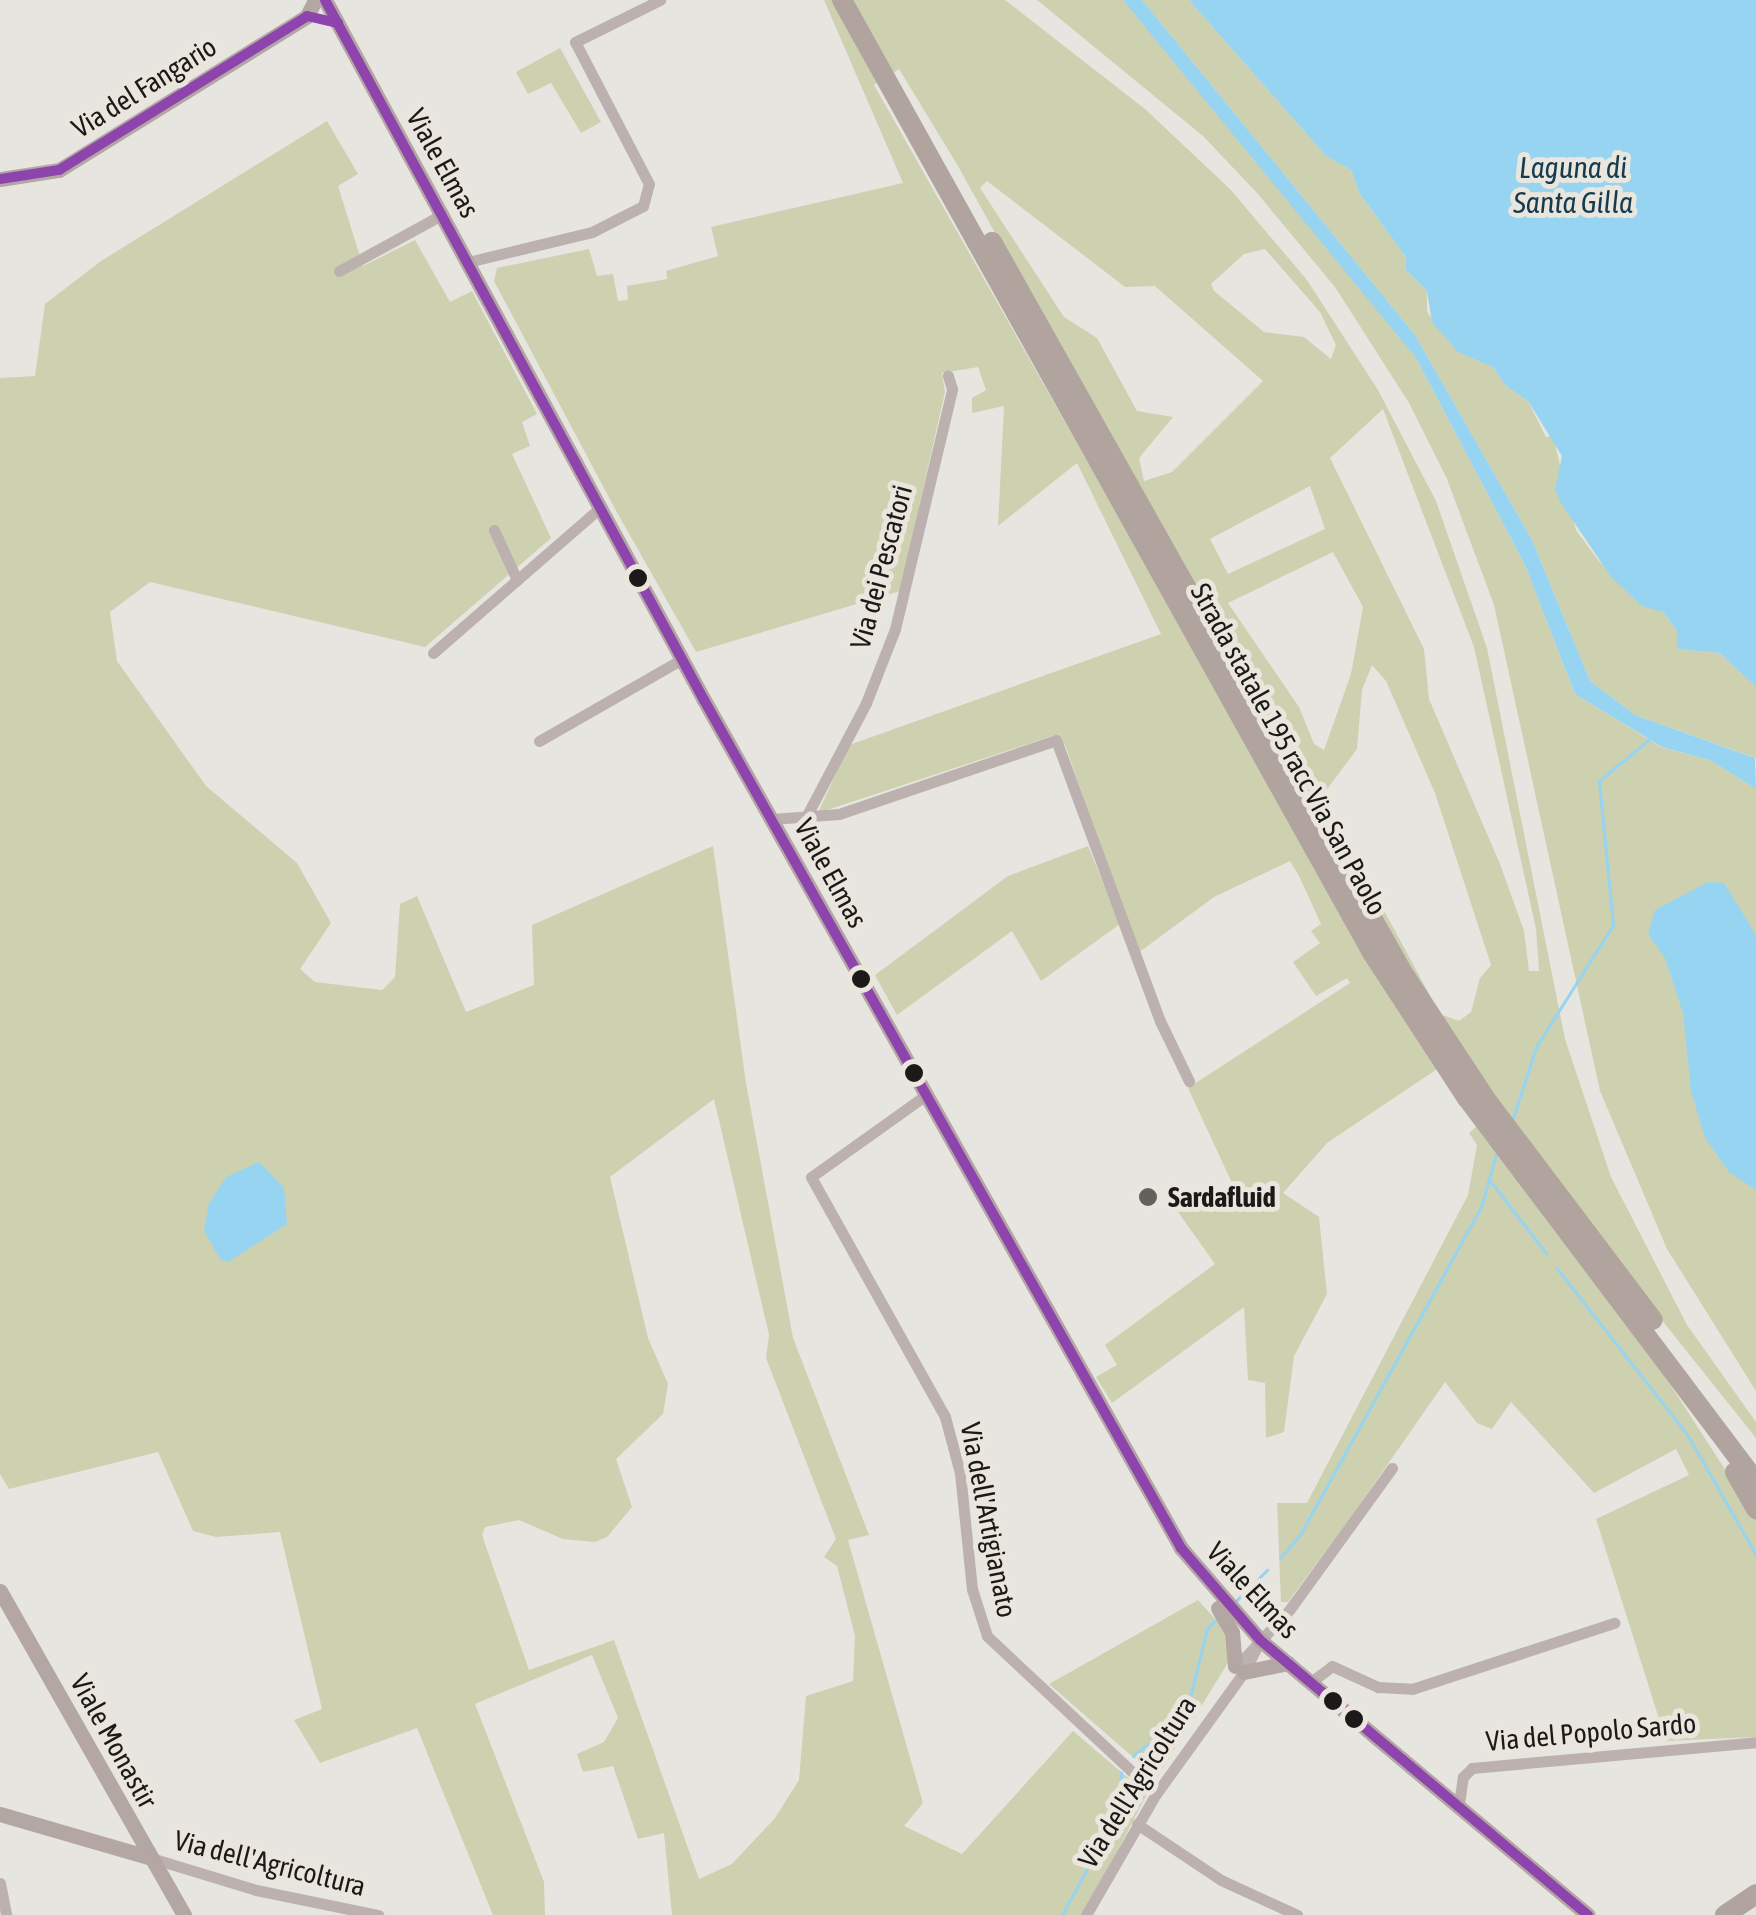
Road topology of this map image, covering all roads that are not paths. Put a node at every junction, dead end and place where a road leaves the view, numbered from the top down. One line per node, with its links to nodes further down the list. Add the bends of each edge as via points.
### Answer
1 (315, 0): 6 (main road)
2 (325, 0): 7 (main road, Viale Elmas)
3 (660, 0): 11 (street, via 575,42 648,184 648,200 606,228)
4 (842, 0): 8 (highway, Strada statale 195 racc Via San Paolo)
5 (857, 0): 8 (highway, Strada statale 195 racc Via San Paolo)
6 (308, 16): 7 (main road); 9 (main road, Via del Fangario, via 59,170)
7 (338, 23): 10 (main road, Viale Elmas)
8 (890, 74): 24 (highway, Strada statale 195 racc Via San Paolo, via 1306,837 1440,1046)
9 (0, 179)
10 (442, 214): 11 (main road, Viale Elmas); 12 (street)
11 (468, 262): 14 (main road, Viale Elmas)
12 (338, 271)
13 (948, 376): 20 (street, Via dei Pescatori, via 952,390 895,628 866,703)
14 (601, 508): 16 (street); 18 (main road, Viale Elmas)
15 (494, 530): 16 (street)
16 (517, 580): 17 (street)
17 (433, 653)
18 (682, 659): 19 (street); 21 (main road, Viale Elmas)
19 (539, 741)
20 (806, 817): 21 (street); 22 (street, via 839,814 1056,740 1160,1021)
21 (772, 819): 23 (main road, Viale Elmas)
22 (1189, 1081)
23 (926, 1095): 30 (main road, Viale Elmas, via 1134,1472); 38 (street, Via dell'Artigianato, via 811,1177 945,1418 960,1473 972,1589 987,1636)
24 (1646, 1323): 25 (highway, Strada statale 195 racc Via San Paolo); 26 (highway, Strada statale 195 racc Via San Paolo)
25 (1706, 1414): 28 (highway, Strada statale 195 racc Via San Paolo); 29 (highway)
26 (1756, 1458)
27 (1392, 1468): 33 (street, Via dell'Agricoltura)
28 (1756, 1482)
29 (1756, 1509)
30 (1208, 1586): 33 (main road, Viale Elmas); 35 (main road, via 1232,1632)
31 (0, 1591): 43 (main road, Viale Monastir)
32 (1614, 1622): 36 (street, via 1412,1689 1378,1687 1337,1666)
33 (1260, 1640): 34 (main road, Viale Elmas); 35 (street, Via dell'Agricoltura)
34 (1288, 1663): 35 (main road); 36 (main road, Viale Elmas)
35 (1238, 1672): 38 (street, Via dell'Agricoltura)
36 (1311, 1682): 39 (main road, Viale Elmas)
37 (1756, 1742): 39 (street, Via del Popolo Sardo, via 1472,1768 1463,1777)
38 (1156, 1794): 41 (street, Via dell'Agricoltura)
39 (1459, 1804): 51 (main road, Viale Elmas)
40 (6, 1815): 42 (street); 43 (main road)
41 (1137, 1824): 49 (street, Via dell'Agricoltura); 50 (street, via 1221,1880)
42 (0, 1830)
43 (151, 1858): 47 (main road, Viale Monastir); 48 (street, Via dell'Agricoltura, via 256,1890)
44 (1, 1889): 46 (street)
45 (1756, 1894): 52 (highway)
46 (6, 1915)
47 (184, 1915)
48 (378, 1915)
49 (1086, 1915)
50 (1296, 1915)
51 (1588, 1915)
52 (1725, 1915)

